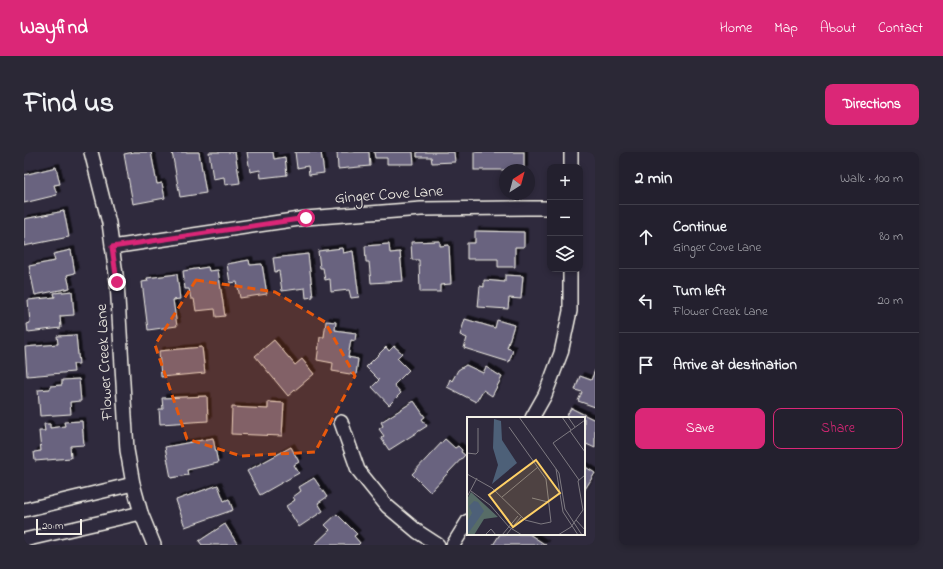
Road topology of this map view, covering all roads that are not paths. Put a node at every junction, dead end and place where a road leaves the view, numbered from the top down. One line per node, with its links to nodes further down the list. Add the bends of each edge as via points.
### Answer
1 (91, 152): 5 (street, Flower Creek Lane, via 109,223)
2 (571, 152): 3 (street)
3 (571, 164)
4 (547, 208): 5 (street, Ginger Cove Lane, via 421,209 306,218)
5 (112, 247): 9 (street, Flower Creek Lane, via 117,282 127,450)
6 (570, 272): 7 (street, via 570,311 561,353 545,395)
7 (533, 417)
8 (341, 422): 15 (street, via 358,470 387,506)
9 (133, 484): 10 (street); 11 (street, Flower Creek Lane)
10 (24, 510)
11 (141, 513): 13 (street); 14 (street, Flower Creek Lane)
12 (467, 523): 16 (street)
13 (24, 540)
14 (154, 545)
15 (438, 545)
16 (453, 545)

